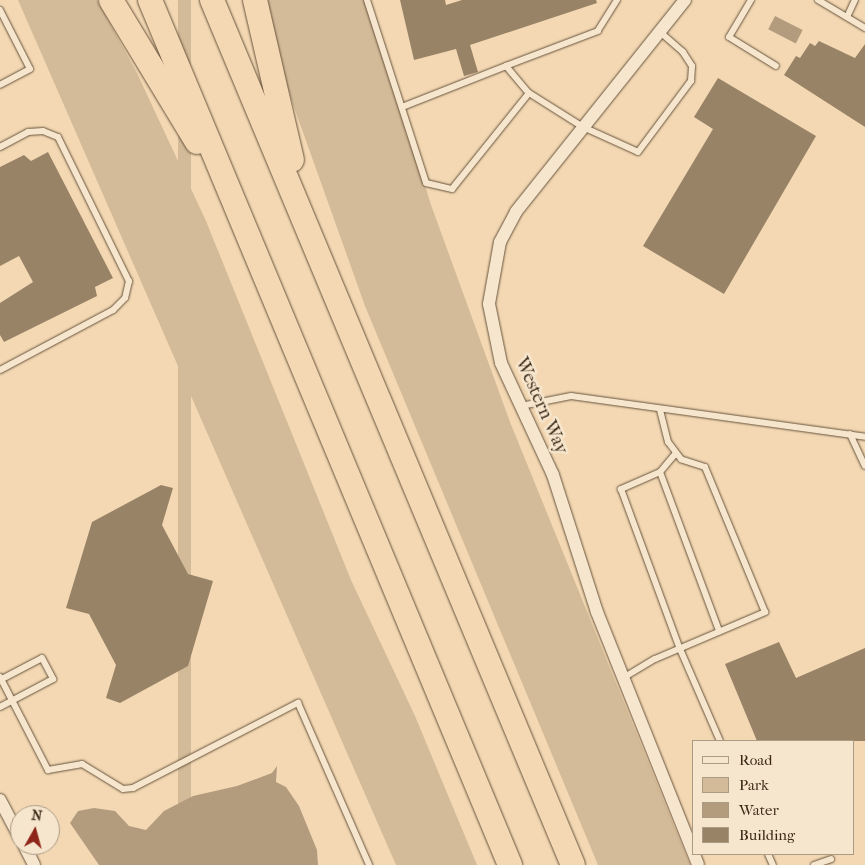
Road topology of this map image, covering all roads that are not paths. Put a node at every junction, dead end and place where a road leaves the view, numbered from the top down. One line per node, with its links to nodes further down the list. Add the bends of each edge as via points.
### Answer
1 (111, 0): 22 (highway)
2 (150, 0): 22 (highway)
3 (212, 0): 23 (highway)
4 (255, 0): 23 (highway)
5 (367, 0): 19 (lane)
6 (618, 0): 15 (lane, via 598,31)
7 (685, 0): 14 (street, Western Way)
8 (751, 0): 16 (lane, via 729,37)
9 (818, 0): 12 (lane)
10 (855, 0): 12 (lane)
11 (0, 10): 17 (lane, via 30,69)
12 (847, 17): 13 (lane)
13 (865, 28)
14 (660, 32): 20 (street, Western Way); 20 (lane, via 683,52 692,66 690,81 638,152)
15 (506, 66): 18 (lane); 19 (lane)
16 (776, 66)
17 (0, 85)
18 (529, 93): 19 (lane, via 452,190 426,183); 20 (lane)
19 (402, 107)
20 (582, 127): 25 (street, Western Way, via 516,212 500,242 493,266 489,304 496,344)
21 (0, 148): 24 (lane, via 28,132 43,131 58,137 129,281 125,298 113,310)
22 (241, 215): 44 (highway)
23 (305, 221): 45 (highway)
24 (0, 370)
25 (521, 406): 26 (lane, via 572,396); 35 (street, Western Way, via 553,475)
26 (660, 409): 27 (lane); 29 (lane, via 668,442)
27 (850, 434): 28 (lane); 30 (lane)
28 (865, 437)
29 (676, 453): 31 (lane); 32 (lane, via 681,459 705,467 766,612)
30 (865, 466)
31 (660, 472): 32 (lane); 33 (lane, via 621,489)
32 (719, 631): 33 (lane)
33 (680, 649): 35 (lane); 38 (lane)
34 (0, 678): 36 (lane); 36 (lane, via 42,658 53,679)
35 (622, 679): 41 (street, Western Way)
36 (13, 700): 37 (lane); 43 (lane, via 48,770 82,764 123,789 133,788 298,704)
37 (0, 707)
38 (720, 740)
39 (0, 800): 40 (street)
40 (10, 819)
41 (692, 850)
42 (831, 859): 46 (lane)
43 (369, 865)
44 (510, 865)
45 (573, 865)
46 (814, 865)

